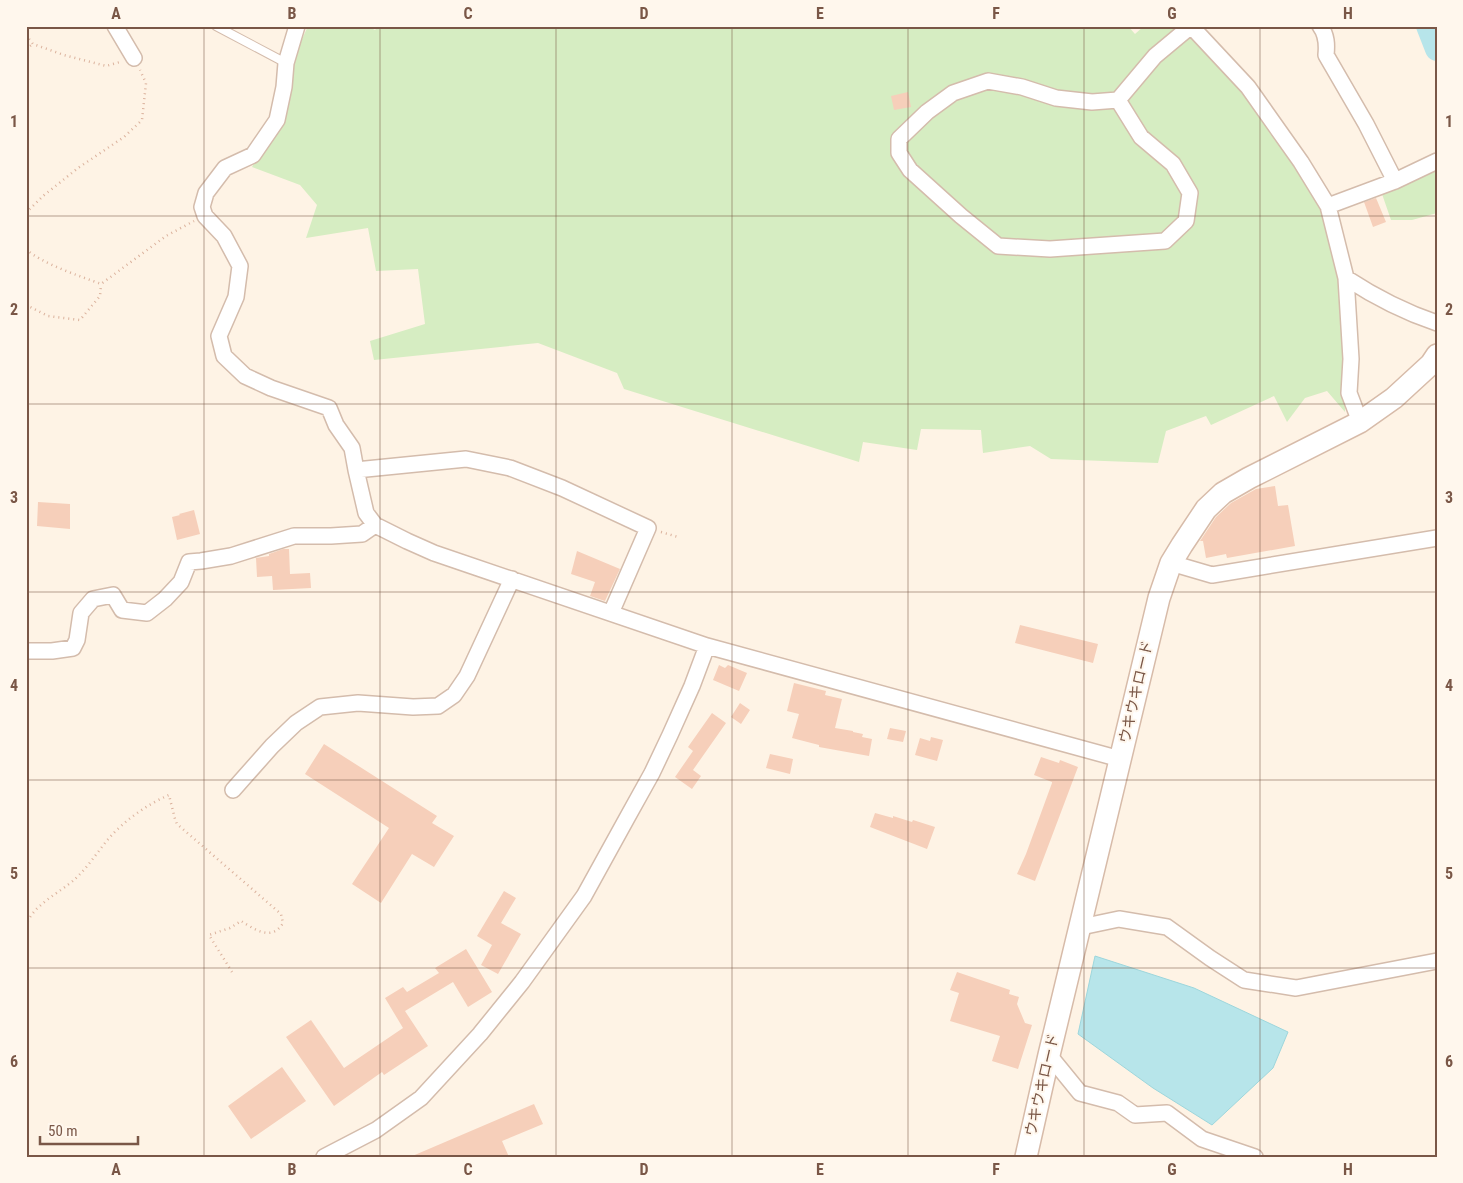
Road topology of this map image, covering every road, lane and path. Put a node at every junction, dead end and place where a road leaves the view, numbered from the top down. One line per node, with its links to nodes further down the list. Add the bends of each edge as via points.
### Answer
1 (115, 26): 9 (street)
2 (216, 26): 10 (lane)
3 (297, 26): 10 (street)
4 (1191, 26): 11 (street, via 1155,56); 14 (street, via 1248,87 1302,162)
5 (1320, 26): 13 (street, via 1325,32 1326,55)
6 (26, 35): 7 (path)
7 (33, 44): 8 (path); 9 (path, via 106,66)
8 (26, 49)
9 (134, 58): 15 (path, via 146,84 142,120 124,138 78,168)
10 (286, 63): 16 (street, via 277,120 253,155 225,168 206,193 202,207)
11 (1118, 100): 11 (street, via 1141,137 1174,164 1190,193 1186,221 1165,241 1050,249 998,246 910,170 899,153 898,139 927,112 953,93 988,81 1056,98 1092,102)
12 (1437, 161): 13 (street)
13 (1395, 181): 14 (street)
14 (1328, 206): 18 (street)
15 (26, 213)
16 (205, 216): 19 (path, via 166,236); 24 (street, via 224,236 240,266 236,297 219,336 224,356 245,376 329,408 352,448)
17 (26, 249): 19 (path)
18 (1346, 278): 21 (street, via 1375,296); 23 (street, via 1351,359 1349,392)
19 (101, 284): 20 (path, via 100,296 80,320 48,316)
20 (26, 306)
21 (1437, 323)
22 (1437, 354): 23 (street, ウキウキロード, via 1431,364 1394,398)
23 (1360, 422): 29 (street, ウキウキロード, via 1223,493 1206,509)
24 (356, 470): 25 (street, via 366,513); 26 (street, via 466,459 510,468)
25 (375, 525): 30 (street, via 434,552); 33 (street, via 362,534 294,536 231,556 189,562 181,582 147,613 122,610 112,595 93,598 81,613 73,648)
26 (648, 528): 27 (path); 31 (street)
27 (678, 537)
28 (1437, 538): 29 (street, via 1212,575)
29 (1171, 563): 34 (street, ウキウキロード, via 1159,598)
30 (512, 579): 31 (street); 35 (street, via 467,676 454,695 438,706 358,703 320,707 296,723)
31 (612, 613): 32 (street)
32 (707, 646): 34 (street); 41 (street, via 670,735 632,811 584,896 522,982 421,1098 376,1130)
33 (26, 651)
34 (1120, 759): 37 (street, ウキウキロード)
35 (233, 790)
36 (26, 926): 39 (path, via 39,907 89,866 120,827 169,794 178,824 281,914 283,923 273,932 256,931 241,920 230,928 209,935)
37 (1081, 927): 38 (street, via 1119,919 1167,927 1244,980 1296,988); 40 (street, ウキウキロード)
38 (1437, 961)
39 (232, 972)
40 (1049, 1055): 42 (street, ウキウキロード); 43 (street, via 1080,1093 1118,1103 1135,1115 1167,1113 1202,1139)
41 (324, 1157)
42 (1026, 1157)
43 (1255, 1157)

